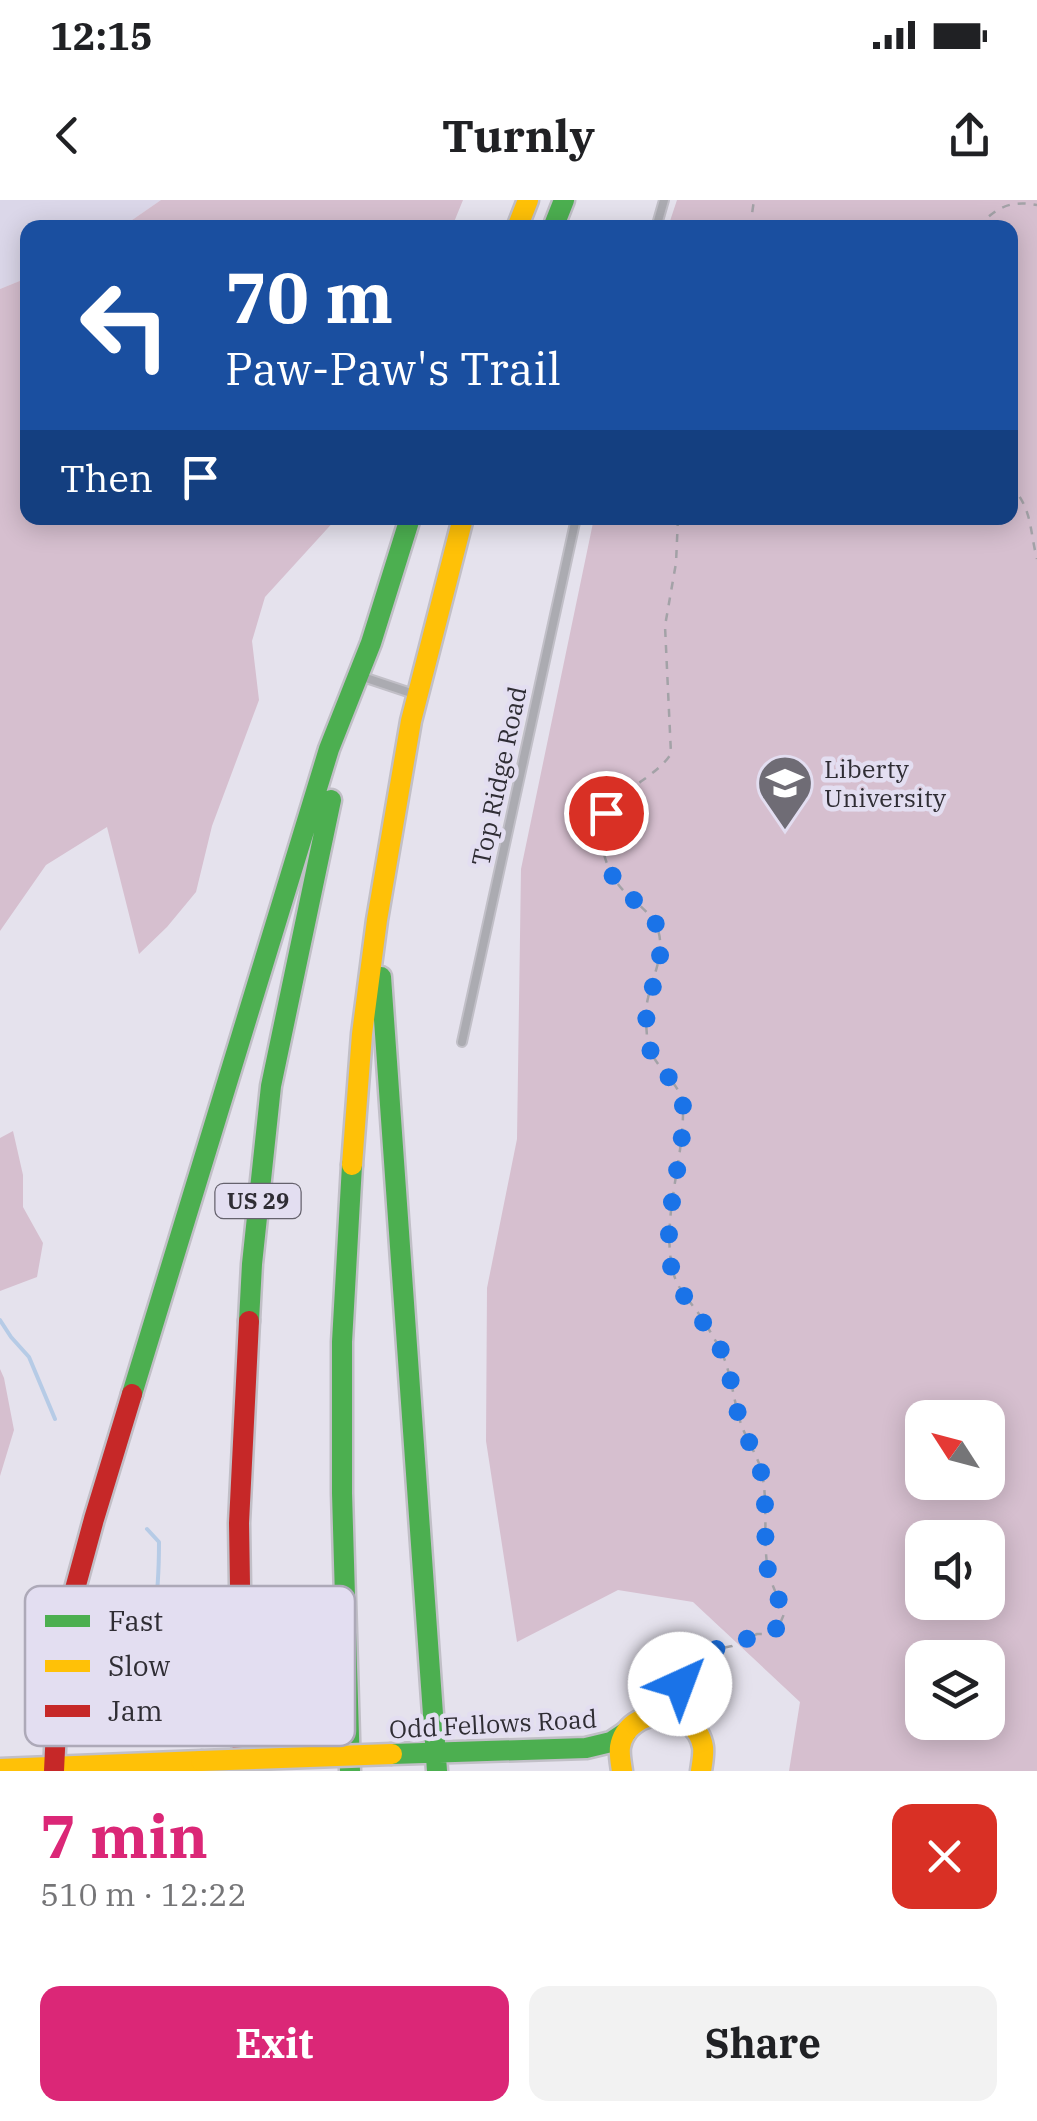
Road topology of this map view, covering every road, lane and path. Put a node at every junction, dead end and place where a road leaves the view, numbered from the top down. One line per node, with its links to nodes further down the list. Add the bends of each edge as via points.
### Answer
1 (1037, 205): 2 (path, via 1006,204)
2 (984, 220)
3 (1018, 493): 8 (path)
4 (408, 525): 9 (main road, US 29)
5 (461, 525): 11 (main road)
6 (574, 525): 13 (lane, Top Ridge Road)
7 (678, 525): 17 (path, via 665,626 670,754 606,813 602,837 618,884 659,932 647,1037 654,1061 683,1103 671,1264 678,1288 724,1359 760,1467 767,1567 784,1614 770,1634 701,1652 680,1684)
8 (1037, 560)
9 (371, 643): 10 (main road, US 29); 14 (main road, via 330,749)
10 (363, 677): 11 (lane); 15 (main road, US 29, via 312,880 271,1086 252,1264)
11 (418, 695): 12 (main road)
12 (377, 920): 16 (main road, via 344,1280); 21 (main road)
13 (462, 1042)
14 (76, 1586)
15 (240, 1586)
16 (345, 1586)
17 (676, 1715): 18 (main road, Odd Fellows Road, via 653,1714); 18 (street, via 656,1661 650,1694); 27 (main road, via 702,1742)
18 (634, 1725): 21 (main road, Odd Fellows Road, via 612,1742 586,1748); 26 (main road, via 619,1756)
19 (243, 1746): 24 (main road, US 29)
20 (349, 1746): 25 (main road)
21 (436, 1762): 23 (main road, Odd Fellows Road, bridge, via 392,1754)
22 (0, 1769): 23 (main road, Odd Fellows Road)
23 (54, 1769)
24 (243, 1771)
25 (350, 1771)
26 (622, 1771)
27 (701, 1771)

